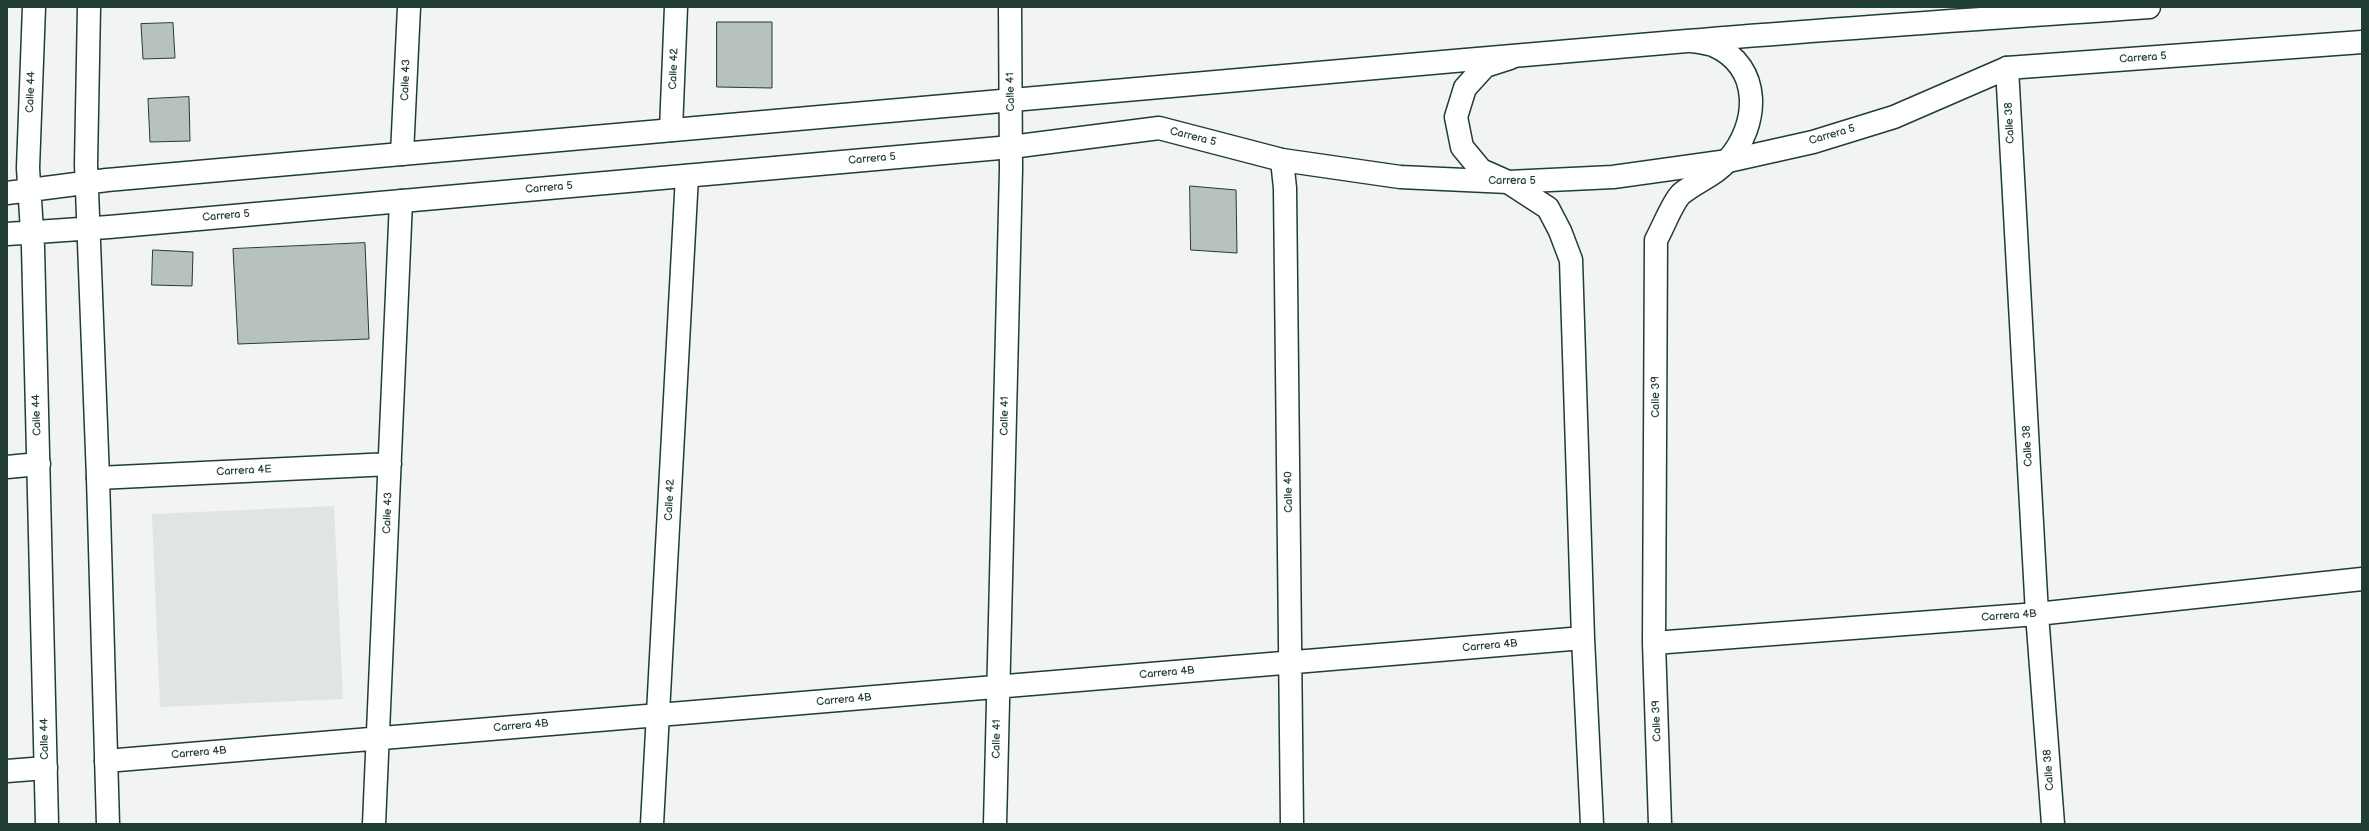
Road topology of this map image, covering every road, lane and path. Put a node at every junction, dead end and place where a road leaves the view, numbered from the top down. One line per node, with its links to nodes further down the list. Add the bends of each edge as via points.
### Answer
1 (34, 7): 20 (street, Calle 44, via 28,168)
2 (89, 7): 18 (street)
3 (409, 7): 14 (street, Calle 43)
4 (676, 7): 12 (street, Calle 42)
5 (1010, 7): 11 (street, Calle 41)
6 (2149, 7): 7 (street)
7 (1691, 40): 9 (street); 16 (street, Calle 39, via 1713,45 1732,57 1746,75 1752,97 1751,119 1742,140)
8 (2362, 42): 10 (street, Carrera 5)
9 (1514, 57): 11 (street); 19 (street, via 1485,66 1464,88 1456,117 1462,147 1481,170)
10 (2007, 68): 16 (street, Carrera 5, via 1894,117 1813,142); 31 (street, Calle 38)
11 (1011, 99): 12 (street); 13 (street, Calle 41)
12 (671, 130): 14 (street)
13 (1011, 146): 15 (street, Carrera 5, via 1158,128); 17 (street, Carrera 5); 35 (street, Calle 41)
14 (402, 154): 18 (street)
15 (1282, 160): 19 (street, Carrera 5, via 1400,177); 34 (street, Calle 40, via 1285,188)
16 (1728, 161): 19 (street, Carrera 5, via 1613,177); 33 (street, Calle 39, via 1680,195 1656,240)
17 (687, 176): 22 (street, Carrera 5); 36 (street, Calle 42)
18 (87, 182): 20 (street); 23 (street)
19 (1508, 182): 32 (street, via 1548,208 1571,260)
20 (30, 190): 21 (street); 24 (street, Calle 44)
21 (7, 193)
22 (401, 201): 23 (street, Carrera 5); 27 (street, Calle 43)
23 (88, 228): 24 (street, Carrera 5); 29 (street)
24 (32, 232): 25 (street, Carrera 5); 26 (street, Calle 44)
25 (7, 234)
26 (38, 464): 28 (street); 39 (street, Calle 44)
27 (390, 464): 29 (street, Carrera 4E); 37 (street, Calle 43)
28 (7, 467)
29 (98, 478): 38 (street)
30 (2362, 579): 31 (street, Carrera 4B)
31 (2037, 614): 33 (street, Carrera 4B); 49 (street, Calle 38)
32 (1583, 638): 34 (street, Carrera 4B); 47 (street)
33 (1654, 643): 48 (street, Calle 39)
34 (1291, 662): 35 (street, Carrera 4B); 46 (street, Calle 40)
35 (998, 687): 36 (street, Carrera 4B); 45 (street, Calle 41)
36 (659, 715): 37 (street, Carrera 4B); 44 (street, Calle 42)
37 (379, 738): 38 (street, Carrera 4B); 43 (street, Calle 43)
38 (106, 761): 42 (street)
39 (46, 768): 40 (street); 41 (street, Calle 44)
40 (7, 771)
41 (47, 824)
42 (108, 824)
43 (374, 824)
44 (652, 824)
45 (995, 824)
46 (1292, 824)
47 (1592, 824)
48 (1660, 824)
49 (2053, 824)

